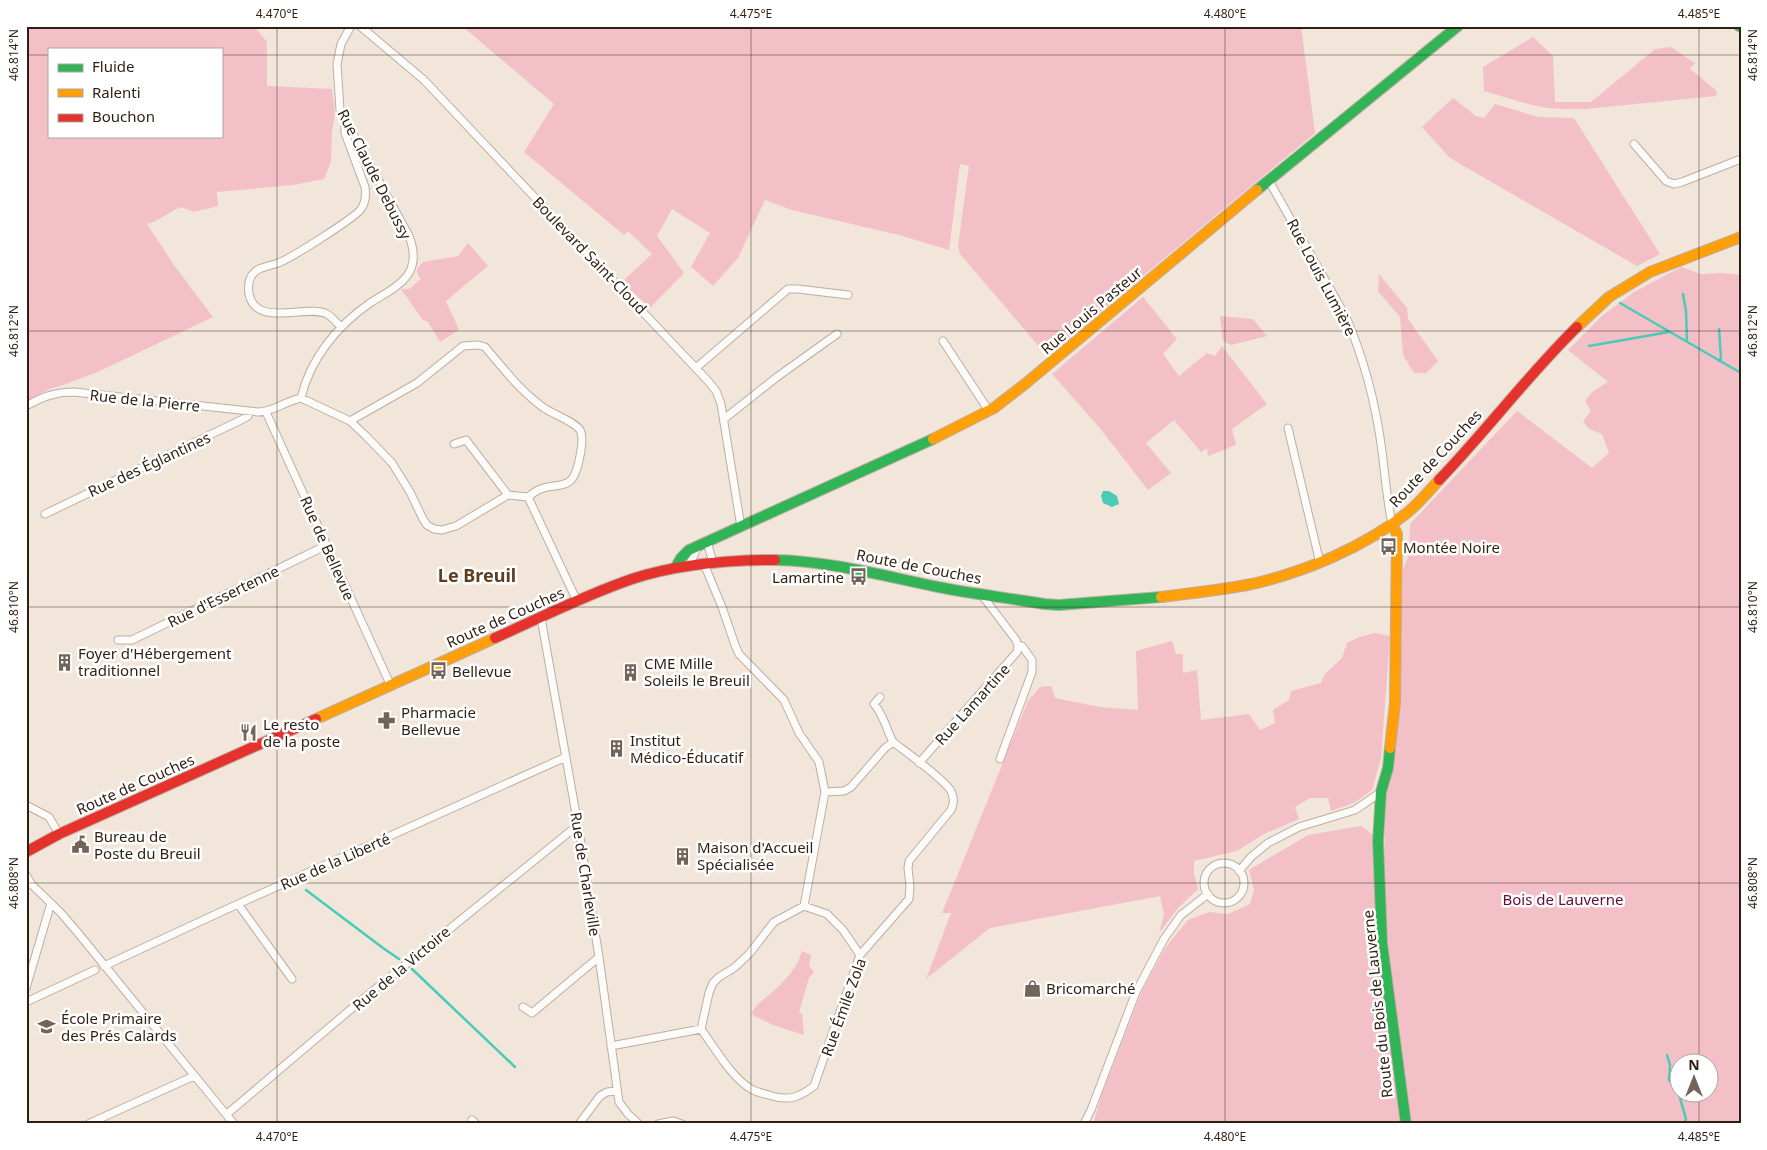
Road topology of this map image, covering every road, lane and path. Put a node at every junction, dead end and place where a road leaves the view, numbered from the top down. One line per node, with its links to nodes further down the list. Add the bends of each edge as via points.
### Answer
1 (351, 26): 4 (street, Rue Claude Debussy, via 341,44 337,64 340,110)
2 (360, 26): 13 (street, Boulevard Saint-Cloud, via 424,80)
3 (1458, 26): 7 (main road, Rue Louis Pasteur)
4 (348, 123): 10 (street, Rue Claude Debussy, via 409,236 414,253 413,265 402,283 365,306); 10 (street, via 345,133 365,187 364,204 287,260 259,268 253,274 248,291 250,299 262,311 319,312 327,314)
5 (1634, 144): 6 (street, via 1666,181 1674,184)
6 (1741, 159)
7 (1269, 181): 17 (main road, Rue Louis Pasteur, via 1020,389); 26 (street, Rue Louis Lumière, via 1353,332 1375,410)
8 (1741, 237): 26 (main road, Route de Couches, via 1650,272 1610,297 1564,340 1432,488)
9 (848, 295): 13 (street, via 788,289)
10 (341, 327): 14 (street, Rue Claude Debussy, via 313,365)
11 (837, 334): 19 (street, via 777,376)
12 (942, 341): 17 (street)
13 (697, 367): 19 (street, Boulevard Saint-Cloud, via 716,391)
14 (301, 398): 18 (street); 20 (street)
15 (26, 406): 16 (street, Rue de la Pierre, via 49,394 74,392)
16 (250, 411): 18 (street, Rue de la Pierre); 25 (street, Rue des Églantines, via 244,419)
17 (988, 411): 27 (main road, Rue Louis Pasteur)
18 (266, 412): 29 (street, Rue de Bellevue)
19 (724, 420): 27 (street, Boulevard Saint-Cloud)
20 (350, 421): 23 (street, via 392,463 423,519 434,529 456,526); 24 (street, via 417,383 463,346 478,344 485,347 529,397 581,431 575,476 570,482 545,488)
21 (1288, 428): 30 (street)
22 (454, 444): 23 (street, via 466,440)
23 (508, 495): 24 (street)
24 (528, 497): 35 (street)
25 (45, 514)
26 (1392, 524): 30 (main road, Route de Couches); 46 (main road, Route du Bois de Lauverne, via 1397,534 1395,703 1388,768)
27 (741, 527): 28 (main road, Rue Louis Pasteur)
28 (702, 544): 31 (street); 32 (street); 33 (main road, Rue Louis Pasteur, via 689,550)
29 (327, 545): 37 (street, Rue d'Essertenne, via 132,640); 39 (street, Rue de Bellevue)
30 (1320, 563): 34 (main road, Route de Couches, via 1251,584 1160,597 1044,604)
31 (709, 564): 32 (main road, Route de Couches); 34 (main road, Route de Couches, via 754,560 823,564); 45 (street, via 734,645 789,710 799,733 819,762)
32 (689, 566): 33 (main road, Route de Couches)
33 (675, 568): 35 (main road, Route de Couches, via 630,579)
34 (981, 594): 38 (street, via 1012,632)
35 (578, 601): 36 (main road, Route de Couches)
36 (540, 618): 39 (main road, Route de Couches); 42 (street, Rue de Charleville)
37 (118, 640)
38 (1018, 646): 43 (street, via 1022,646 1032,660 1032,672); 44 (street, Rue Lamartine, via 1015,656)
39 (390, 684): 49 (main road, Route de Couches)
40 (880, 696): 41 (street, Rue Émile Zola, via 874,704 881,712)
41 (893, 742): 44 (street, Rue Émile Zola); 45 (street, via 850,787 844,791)
42 (566, 757): 48 (street, Rue de Charleville); 55 (street, Rue de la Liberté)
43 (1000, 759)
44 (919, 762): 57 (street, Rue Émile Zola, via 950,790 954,805 908,861 909,900)
45 (825, 792): 56 (street)
46 (1380, 792): 51 (street, via 1356,810 1299,827 1268,843); 77 (main road, Route du Bois de Lauverne, via 1378,841 1382,943)
47 (26, 805): 49 (street, via 49,816)
48 (578, 825): 58 (street, Rue de Charleville); 69 (street, Rue de la Victoire)
49 (59, 834): 50 (main road, Route de Couches)
50 (26, 852)
51 (1239, 871): 53 (street, via 1224,864 1213,867 1206,877); 53 (street, via 1244,884 1234,901 1220,903)
52 (26, 875): 54 (street)
53 (1208, 894): 76 (street, via 1181,915 1160,946 1136,992)
54 (51, 904): 59 (street, via 70,922); 62 (street)
55 (238, 904): 59 (street, Rue de la Liberté); 61 (street)
56 (804, 906): 57 (street, via 827,914); 65 (street, via 774,922 749,954 719,977 709,993)
57 (860, 955): 65 (street, Rue Émile Zola, via 814,1086 803,1095 783,1099 752,1090 738,1078)
58 (600, 957): 64 (street, via 532,1013); 66 (street, Rue de Charleville)
59 (104, 966): 67 (street)
60 (95, 970): 63 (street)
61 (292, 979)
62 (26, 988)
63 (26, 1002)
64 (523, 1007)
65 (701, 1029): 66 (street)
66 (611, 1046): 68 (street, Rue de Charleville)
67 (194, 1076): 69 (street); 70 (street)
68 (617, 1091): 72 (street, via 600,1096); 73 (street, Rue de Charleville, via 619,1102)
69 (227, 1114): 71 (street)
70 (88, 1124)
71 (234, 1124)
72 (580, 1124)
73 (639, 1124)
74 (658, 1124): 75 (street, via 673,1121)
75 (682, 1124)
76 (1084, 1124)
77 (1406, 1124)

